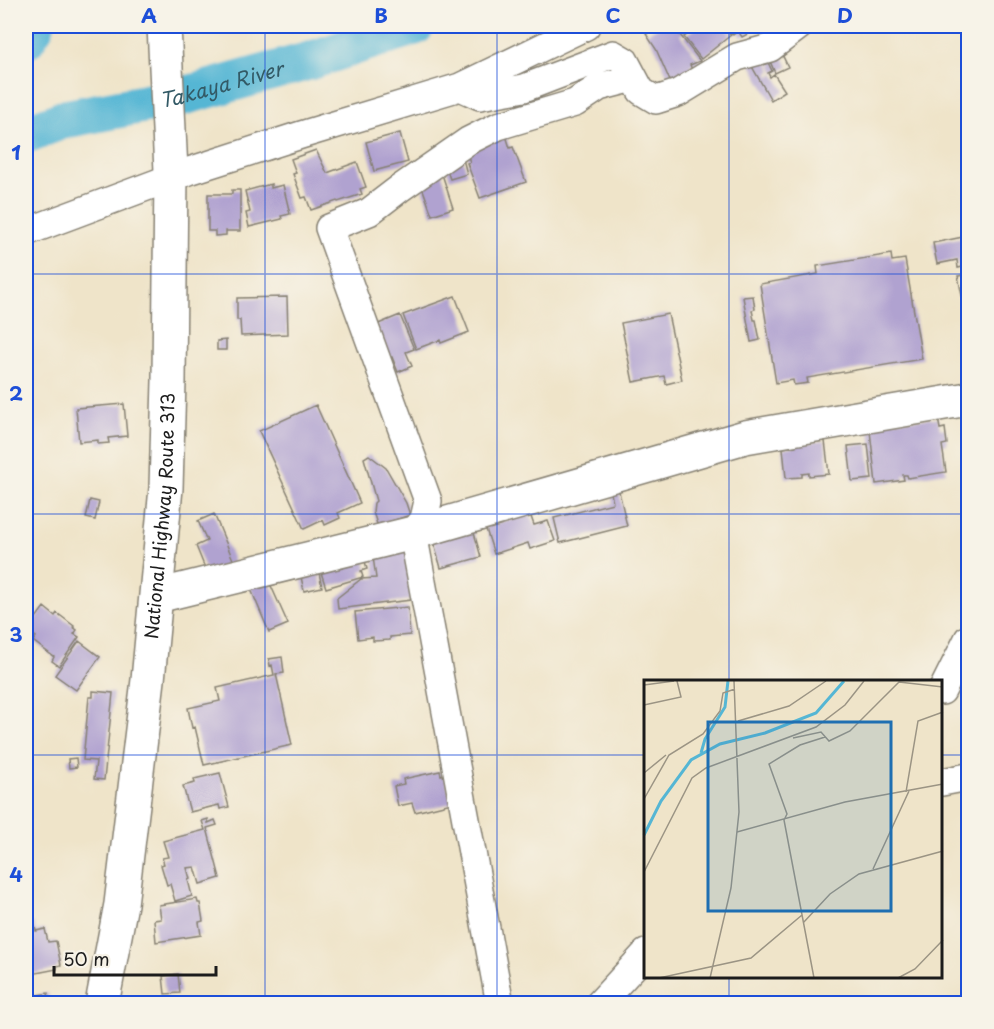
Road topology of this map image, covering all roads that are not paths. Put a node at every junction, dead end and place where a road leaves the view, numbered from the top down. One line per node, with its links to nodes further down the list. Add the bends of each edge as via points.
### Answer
1 (164, 26): 6 (main road, National Highway Route 313)
2 (586, 26): 5 (street)
3 (799, 26): 4 (street, via 770,48 737,57 678,93 656,100 641,91)
4 (634, 78): 5 (street, via 625,61 613,54 524,88 480,96); 9 (street, via 599,87 575,103 498,126 468,141 369,212 329,228 428,501 424,519)
5 (460, 87): 6 (street)
6 (171, 175): 7 (street); 10 (main road, National Highway Route 313, via 166,488)
7 (26, 232)
8 (969, 399): 9 (main road, via 745,437)
9 (413, 533): 10 (main road); 17 (street)
10 (157, 596): 16 (main road, National Highway Route 313, via 121,904)
11 (969, 639): 12 (street)
12 (943, 689)
13 (969, 777): 14 (street)
14 (943, 782)
15 (644, 955): 18 (street)
16 (102, 1004)
17 (500, 1004)
18 (599, 1004)

